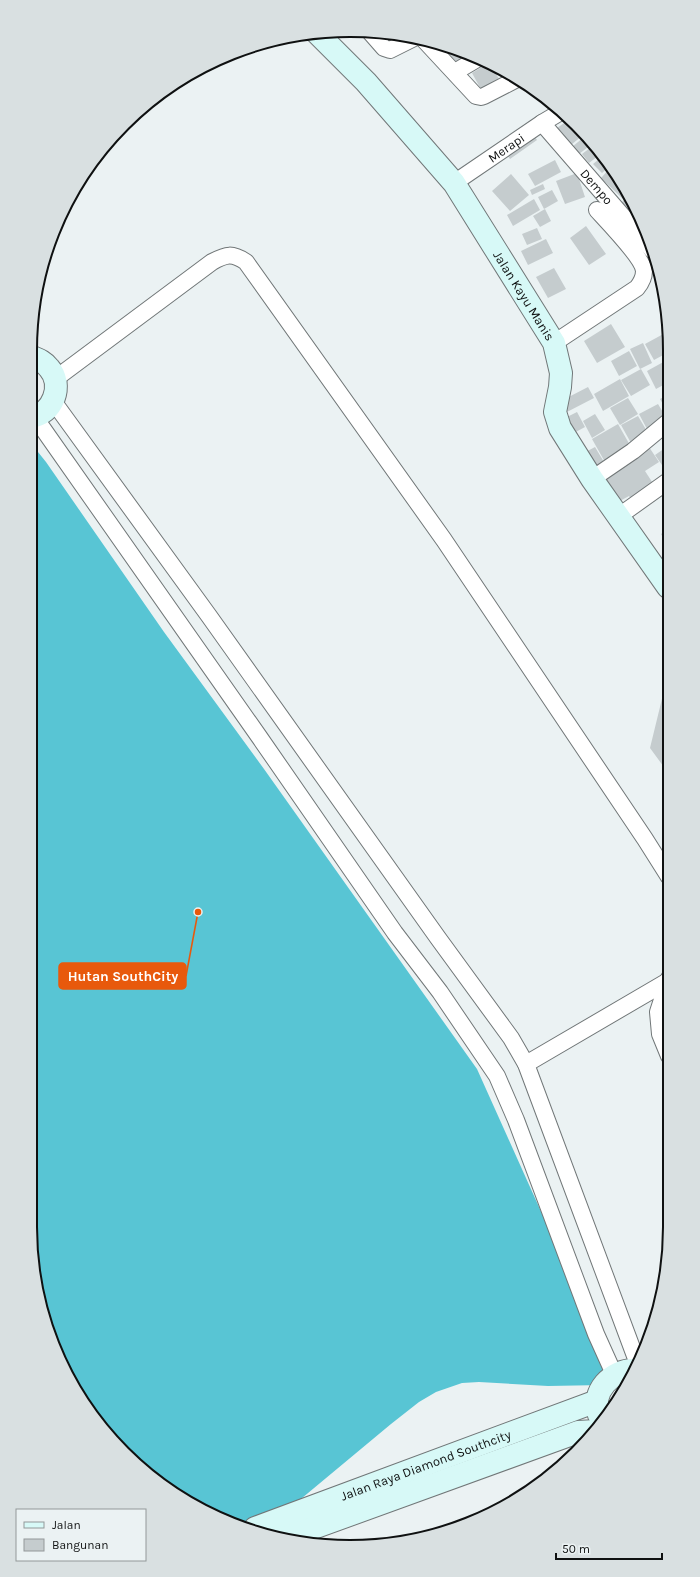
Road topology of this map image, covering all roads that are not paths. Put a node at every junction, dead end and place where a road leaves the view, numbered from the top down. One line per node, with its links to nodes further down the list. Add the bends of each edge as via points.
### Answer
1 (324, 39): 10 (street, Jalan Kayu Manis, via 366,82)
2 (376, 39): 3 (street, via 384,48 390,50)
3 (406, 42)
4 (432, 48): 6 (street)
5 (472, 62): 6 (street)
6 (455, 72): 7 (street, via 476,96 481,97)
7 (510, 82)
8 (556, 115): 9 (street, Merapi)
9 (542, 123): 10 (street, Merapi); 12 (street, Dempo)
10 (454, 183): 13 (street, Jalan Kayu Manis)
11 (597, 210): 13 (street, via 639,259 644,270 643,279 637,288)
12 (642, 239)
13 (554, 343): 20 (street, Jalan Kayu Manis, via 561,373 555,412 557,421)
14 (37, 359): 15 (street, via 50,368)
15 (55, 378): 16 (street, via 56,390); 24 (street, via 212,262 224,256 236,256 246,262 444,540)
16 (53, 401): 17 (street, via 45,411); 28 (street, via 511,1038)
17 (37, 415)
18 (37, 424): 31 (street, via 497,1076 596,1334)
19 (663, 426): 20 (street, via 633,451)
20 (592, 479): 22 (street, Jalan Kayu Manis)
21 (663, 485): 22 (street)
22 (619, 516): 23 (street, Jalan Kayu Manis)
23 (663, 580)
24 (663, 868)
25 (663, 982): 28 (street)
26 (663, 996): 27 (street, via 658,1012)
27 (663, 1041)
28 (526, 1064): 29 (street)
29 (635, 1356)
30 (629, 1369): 31 (street)
31 (614, 1374): 32 (street, via 603,1385)
32 (597, 1401): 33 (street); 35 (street, Jalan Raya Diamond Southcity)
33 (600, 1416)
34 (586, 1432): 36 (street, Jalan Raya Diamond Southcity, via 578,1432)
35 (259, 1526)
36 (295, 1535)

